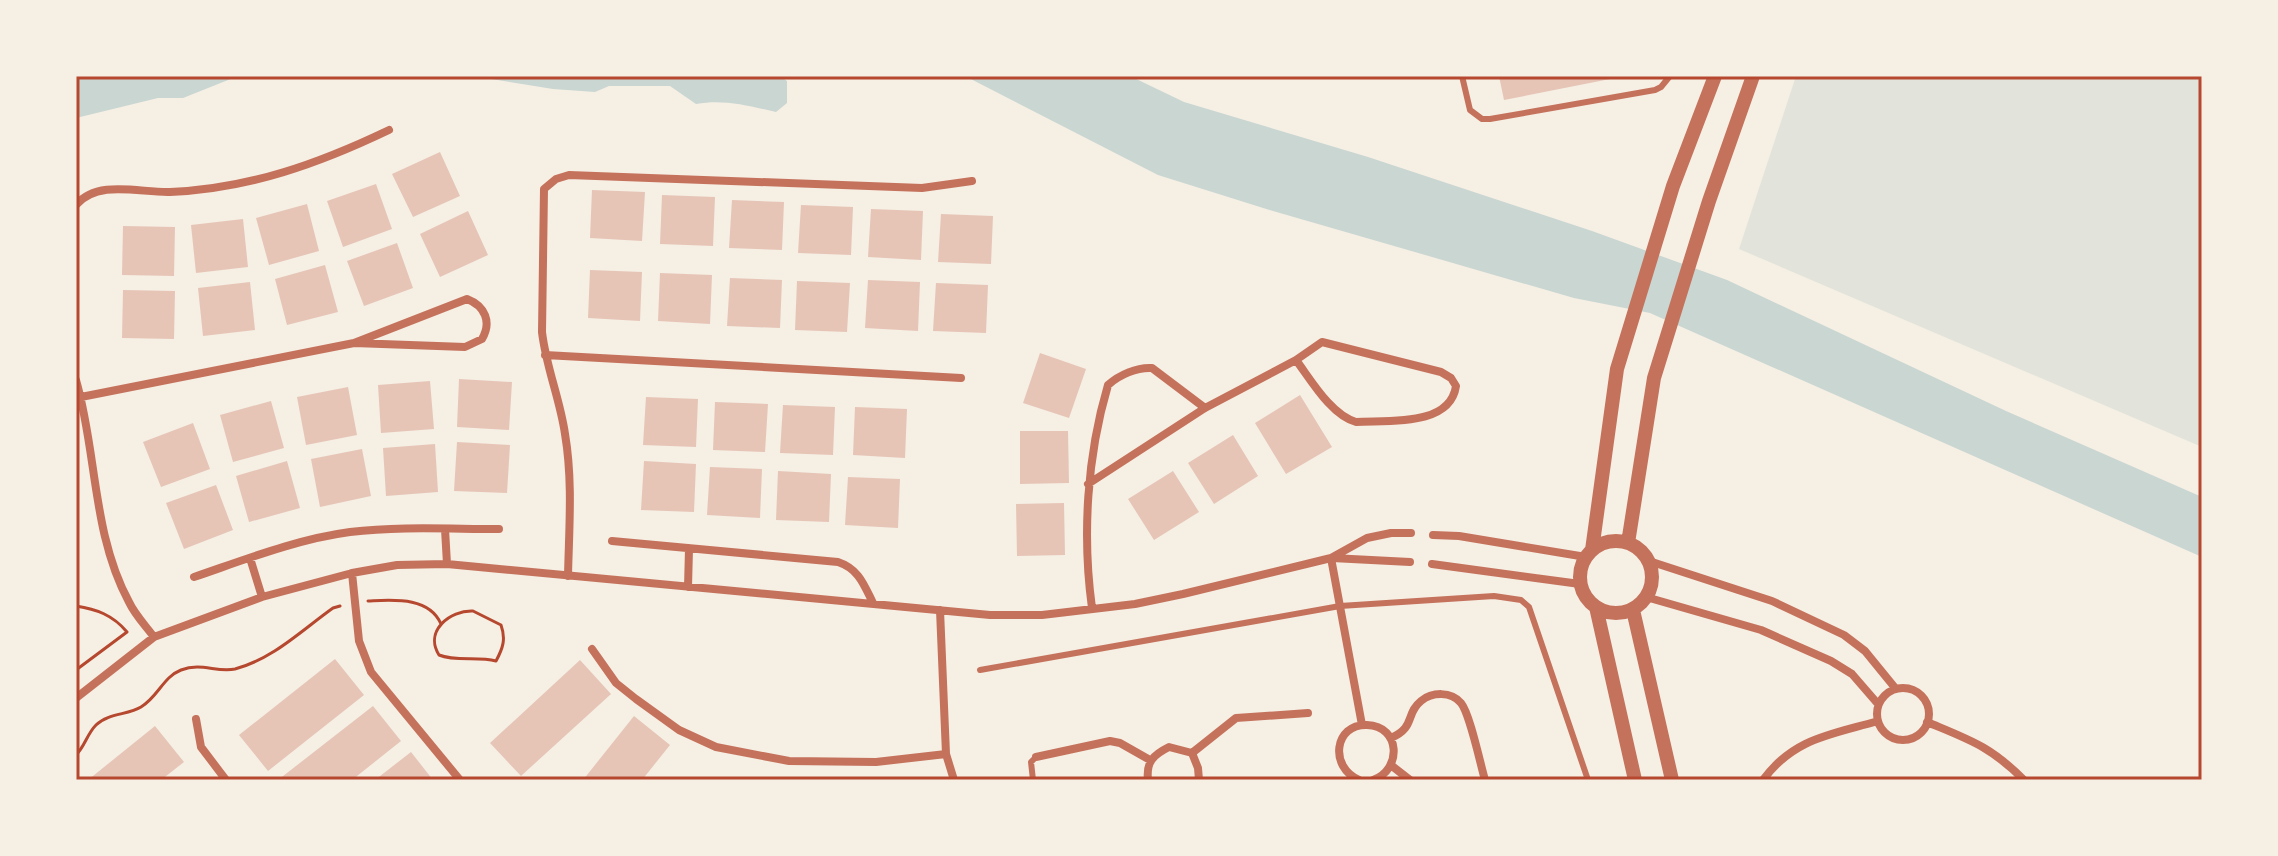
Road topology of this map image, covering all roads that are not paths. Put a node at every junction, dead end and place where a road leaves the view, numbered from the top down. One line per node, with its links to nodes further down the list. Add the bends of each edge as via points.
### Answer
1 (1462, 76): 2 (lane, via 1470,110 1482,119 1655,90)
2 (1670, 76)
3 (1715, 76): 23 (street, via 1673,186 1617,369)
4 (1753, 76): 21 (street, via 1654,378)
5 (389, 130): 7 (street, via 332,157 253,181 170,192 104,190)
6 (972, 181): 9 (street, via 922,188 587,175 556,179 544,189 542,204)
7 (79, 202)
8 (354, 343): 8 (street, via 465,347 482,339 487,321 483,309 467,299); 13 (street)
9 (545, 355): 11 (street); 31 (street, via 565,434)
10 (1296, 360): 10 (street, via 1322,342 1336,344 1441,372 1456,386 1455,397 1443,411 1417,418 1346,420); 14 (street)
11 (961, 378)
12 (76, 380): 13 (street)
13 (81, 397): 43 (street, via 114,567 129,603)
14 (1205, 408): 15 (street); 15 (street, via 1152,368 1115,379 1105,394)
15 (1088, 484): 40 (street)
16 (445, 529): 17 (street); 24 (street, via 347,533); 28 (street)
17 (499, 529)
18 (1411, 533): 25 (street, via 1367,538)
19 (1433, 535): 23 (street)
20 (612, 541): 22 (street)
21 (1628, 543): 23 (street, via 1609,541); 26 (street)
22 (689, 549): 34 (street); 37 (street, via 838,562 858,574)
23 (1589, 554): 33 (street)
24 (250, 558): 32 (street); 35 (street)
25 (1331, 558): 27 (street); 38 (street); 40 (street, via 1183,594)
26 (1649, 561): 36 (street, via 1653,580); 46 (street, via 1772,601 1844,635 1865,651)
27 (1410, 562)
28 (447, 564): 30 (street); 31 (street)
29 (1432, 564): 33 (street)
30 (352, 573): 35 (street); 61 (street, via 359,641 371,672)
31 (568, 576): 34 (street)
32 (194, 577)
33 (1580, 584): 39 (street)
34 (688, 587): 37 (street)
35 (262, 597): 43 (street)
36 (1646, 597): 42 (street); 48 (street, via 1761,630 1831,661 1852,674)
37 (873, 603): 41 (street)
38 (1340, 606): 45 (lane); 53 (street); 70 (lane, via 1494,596 1521,600 1529,607)
39 (1596, 607): 42 (street, via 1614,613); 71 (street)
40 (1092, 608): 41 (street, via 1042,615)
41 (940, 610): 56 (street)
42 (1633, 610): 72 (street)
43 (154, 637): 47 (street)
44 (592, 649): 56 (street, via 616,683 636,699 679,730 716,747 789,761 876,762)
45 (980, 670)
46 (1896, 689): 48 (street); 52 (street, via 1912,690 1925,699)
47 (76, 698)
48 (1878, 704): 51 (street)
49 (1308, 713): 55 (street, via 1236,718)
50 (196, 719): 60 (street, via 201,747)
51 (1878, 721): 52 (street, via 1887,734 1902,739 1917,735); 73 (street, via 1801,744 1776,762)
52 (1927, 722): 74 (street, via 1979,743)
53 (1362, 725): 54 (street, via 1377,726); 66 (street, via 1343,737 1338,754 1344,771)
54 (1391, 738): 59 (street); 69 (street, via 1407,729 1421,700 1438,694 1452,697 1465,710)
55 (1192, 753): 58 (street, via 1169,747); 65 (street)
56 (946, 754): 62 (street)
57 (1036, 757): 58 (street, via 1110,741); 63 (lane, via 1031,762)
58 (1150, 760): 64 (street)
59 (1392, 766): 67 (street); 68 (street)
60 (226, 780)
61 (460, 780)
62 (954, 780)
63 (1033, 780)
64 (1148, 780)
65 (1199, 780)
66 (1359, 780)
67 (1373, 780)
68 (1410, 780)
69 (1485, 780)
70 (1588, 780)
71 (1635, 780)
72 (1672, 780)
73 (1763, 780)
74 (2024, 780)

